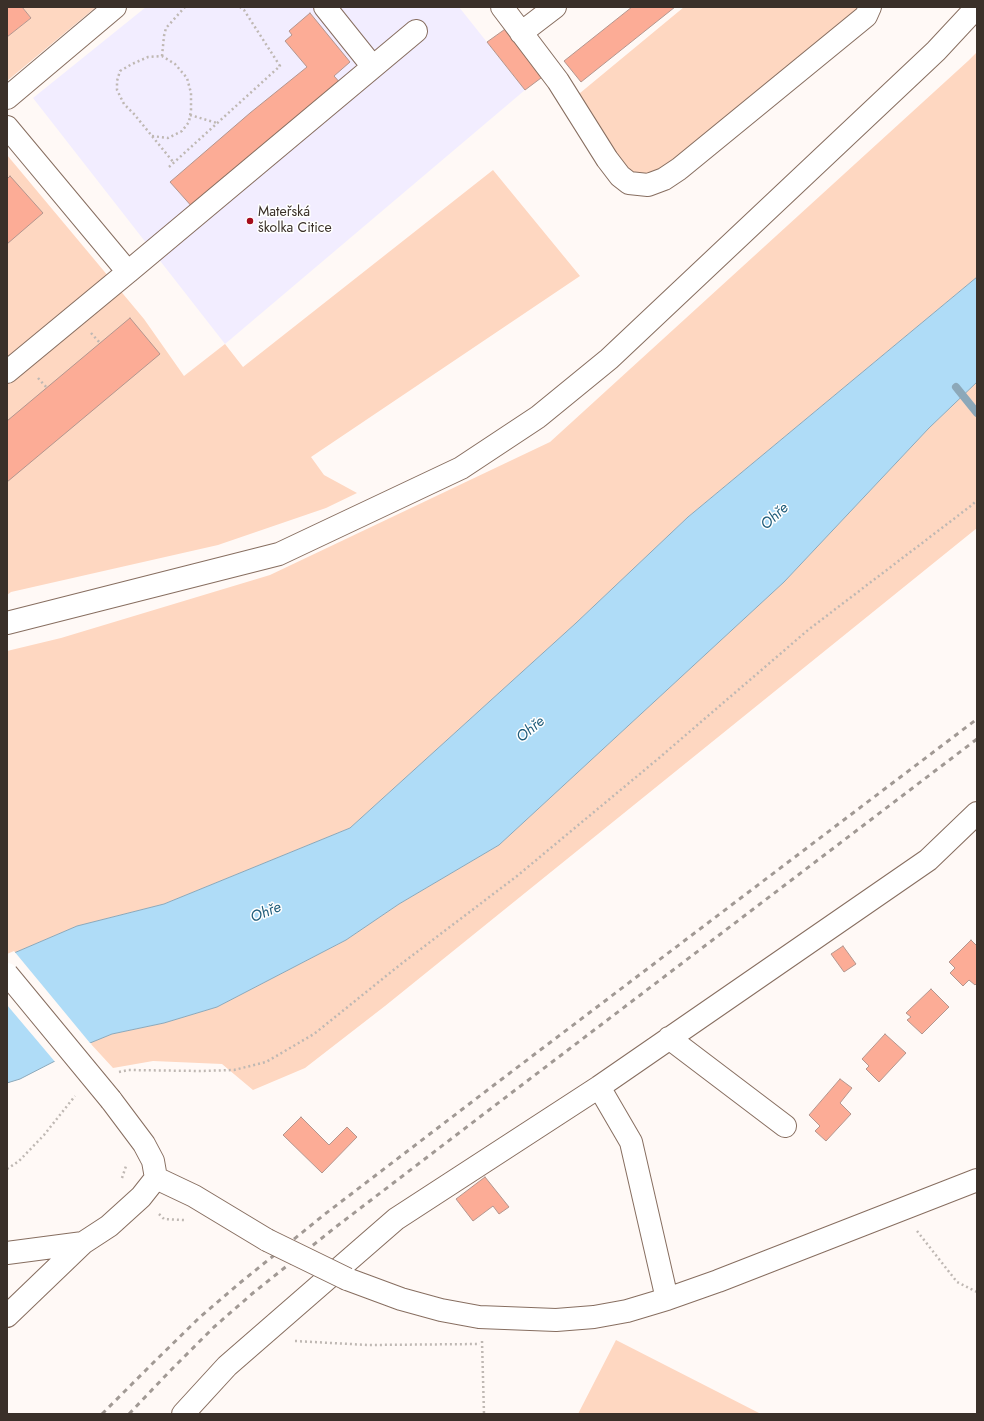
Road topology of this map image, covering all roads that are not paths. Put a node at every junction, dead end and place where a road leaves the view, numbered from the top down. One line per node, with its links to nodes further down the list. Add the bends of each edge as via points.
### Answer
1 (115, 7): 10 (street)
2 (325, 7): 9 (street)
3 (502, 7): 8 (street)
4 (555, 7): 8 (street)
5 (870, 7): 8 (street, via 866,16 679,169 664,179 648,184 629,183 620,176 558,81)
6 (977, 7): 14 (street, via 936,51 609,359 538,418 461,468 279,554)
7 (416, 31): 9 (street)
8 (522, 33)
9 (373, 67): 12 (street)
10 (7, 98)
11 (7, 127): 12 (street)
12 (128, 272): 13 (street)
13 (7, 372)
14 (7, 623)
15 (977, 813): 17 (street, via 928,860)
16 (7, 974): 20 (street, bridge, via 112,1100 144,1144 153,1161)
17 (669, 1038): 18 (street); 19 (street)
18 (599, 1087): 24 (street, via 631,1142); 26 (street, via 396,1219 227,1366)
19 (785, 1126)
20 (156, 1178): 22 (street, via 141,1197 109,1226); 24 (street, bridge, via 194,1196 267,1240 347,1279 401,1299 441,1310 480,1317 556,1320 627,1311)
21 (977, 1180): 24 (street)
22 (83, 1243): 23 (street); 25 (street)
23 (7, 1253)
24 (667, 1299)
25 (7, 1316)
26 (183, 1414)

